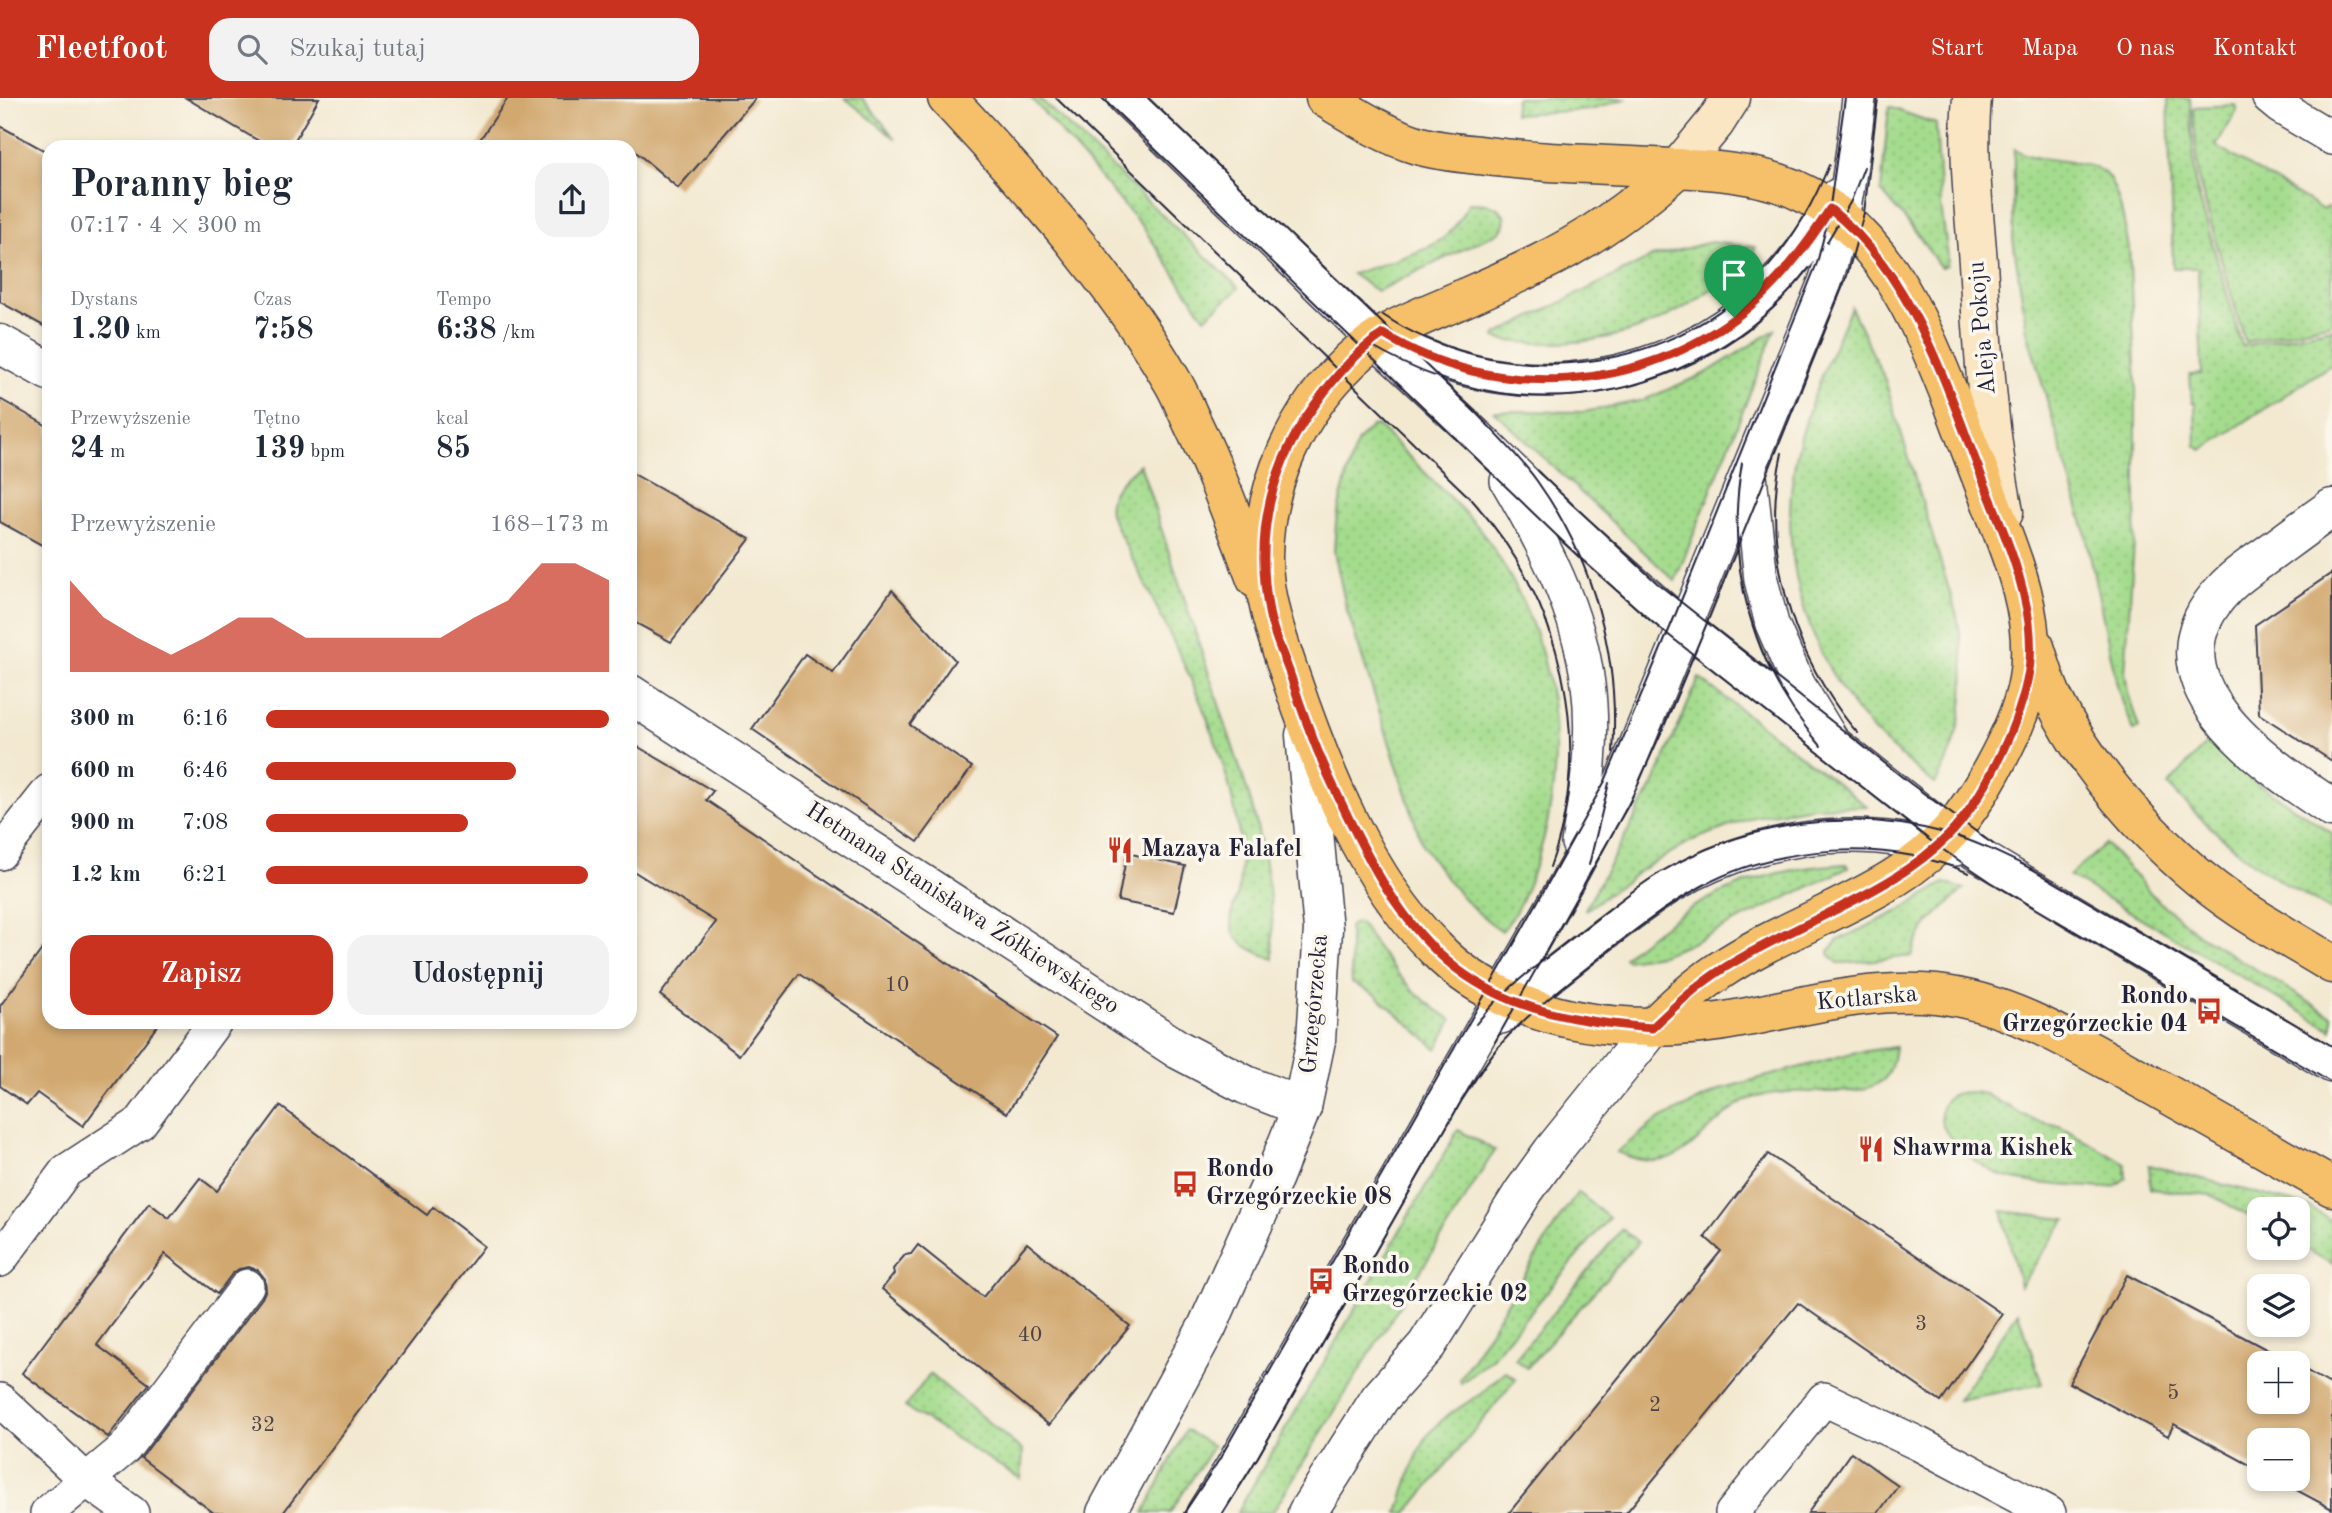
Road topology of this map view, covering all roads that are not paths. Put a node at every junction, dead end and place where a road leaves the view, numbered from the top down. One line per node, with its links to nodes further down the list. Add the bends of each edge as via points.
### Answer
1 (947, 98): 18 (main road, via 1041,199 1084,253 1173,382 1218,477)
2 (1124, 98): 11 (lane, via 1316,284)
3 (1325, 98): 9 (main road, via 1373,127 1422,146 1504,159)
4 (1731, 98): 9 (main road)
5 (1859, 98): 10 (lane, via 1851,172)
6 (1972, 98): 17 (main road, Aleja Pokoju, via 1971,171 1983,351)
7 (2269, 98): 8 (lane)
8 (2332, 138)
9 (1678, 168): 10 (main road, via 1717,170 1783,184); 11 (main road, via 1600,230 1542,262)
10 (1836, 214): 11 (lane, via 1745,310 1686,348 1639,367 1576,379 1503,377 1464,370); 15 (lane, via 1825,282); 17 (main road, via 1883,263 1906,299 1931,349)
11 (1378, 337): 14 (lane); 18 (main road, via 1319,398 1296,430 1278,468 1266,516 1263,560)
12 (0, 344): 13 (street)
13 (42, 367)
14 (1485, 443): 20 (lane, via 1636,587); 28 (lane, via 1544,547 1573,618 1587,675 1590,764)
15 (1749, 470): 20 (lane); 23 (lane, via 1761,580 1772,624 1798,684)
16 (2332, 508): 25 (street, via 2240,575 2215,599 2199,625 2194,649 2194,662 2206,691 2227,723 2279,773)
17 (2012, 556): 19 (main road)
18 (1269, 614): 22 (main road, Kotlarska)
19 (2029, 623): 26 (main road, via 2028,678 2020,710); 29 (main road, via 2054,702 2117,794 2191,870 2239,908)
20 (1684, 626): 23 (lane); 28 (lane, via 1623,777)
21 (637, 699): 34 (street, Hetmana Stanisława Żółkiewskiego, via 1179,1050 1246,1085)
22 (1299, 702): 30 (main road, Kotlarska, via 1349,820 1395,901 1438,952 1474,981); 34 (street, Grzegórzecka, via 1308,751 1323,929 1316,1040)
23 (1833, 742): 26 (lane)
24 (42, 800): 27 (lane)
25 (2332, 808)
26 (1954, 844): 30 (lane, via 1833,836 1769,845 1723,860 1653,898); 31 (main road, via 1719,971); 33 (lane)
27 (0, 853)
28 (1574, 869): 30 (lane)
29 (2332, 964)
30 (1510, 999): 31 (main road, Kotlarska, via 1571,1019); 43 (lane, via 1480,1035)
31 (1652, 1028): 35 (main road, Kotlarska, via 1690,1026 1886,993 1968,1000 2056,1033); 44 (street, via 1524,1191 1427,1345 1380,1398)
32 (210, 1029): 36 (lane, via 140,1123 66,1171)
33 (2332, 1066)
34 (1302, 1107): 42 (street, Grzegórzecka, via 1207,1327)
35 (2332, 1187)
36 (0, 1260)
37 (247, 1286): 39 (lane, via 125,1448)
38 (0, 1400): 39 (lane)
39 (86, 1480): 40 (lane); 41 (lane)
40 (47, 1513)
41 (132, 1513)
42 (1107, 1513)
43 (1203, 1513)
44 (1307, 1513)
45 (1732, 1513): 46 (lane, via 1824,1399)
46 (2049, 1513)

